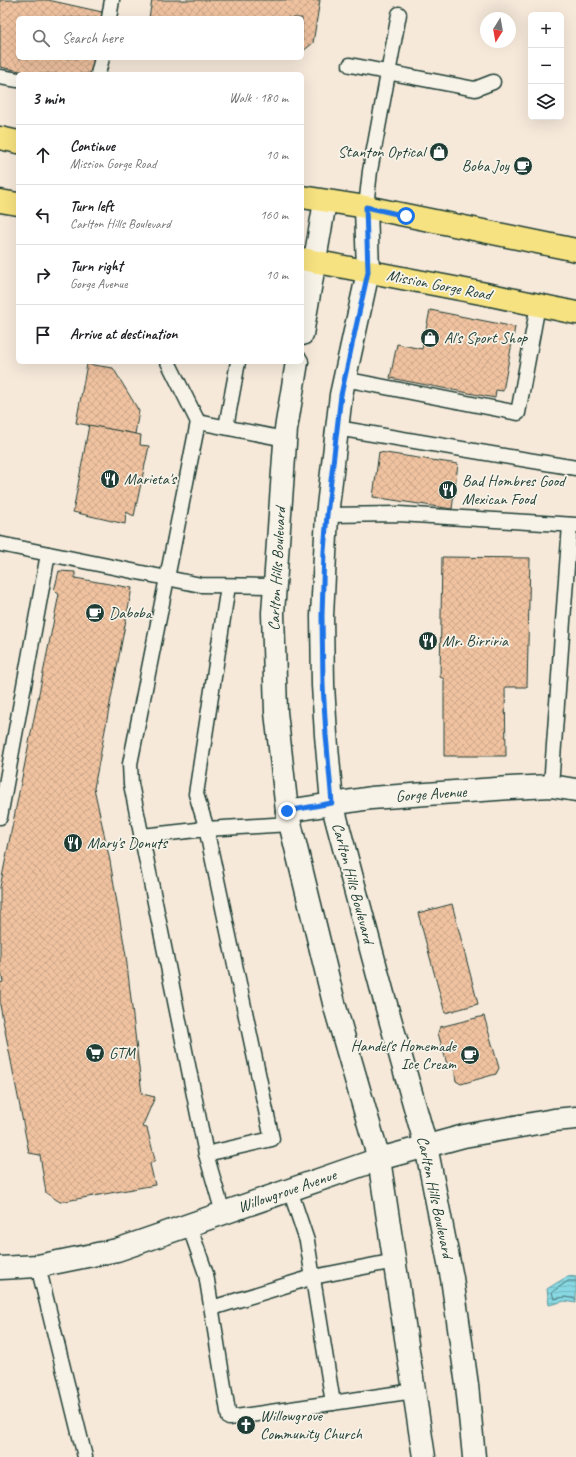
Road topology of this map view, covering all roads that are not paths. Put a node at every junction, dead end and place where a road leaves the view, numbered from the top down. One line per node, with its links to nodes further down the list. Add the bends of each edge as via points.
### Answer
1 (112, 0): 3 (lane)
2 (399, 14): 7 (lane)
3 (109, 16)
4 (102, 60): 6 (lane)
5 (350, 65): 7 (lane)
6 (98, 72)
7 (388, 72): 10 (lane, via 474,89); 17 (lane)
8 (0, 77): 9 (lane)
9 (16, 80)
10 (492, 82)
11 (0, 138): 12 (main road)
12 (16, 142)
13 (304, 198): 15 (main road)
14 (0, 201): 16 (main road)
15 (324, 202): 17 (main road); 19 (main road)
16 (16, 204)
17 (366, 207): 18 (main road); 20 (main road, Carlton Hills Boulevard)
18 (576, 250)
19 (308, 260): 20 (main road, Mission Gorge Road); 22 (main road)
20 (368, 272): 21 (main road, Mission Gorge Road); 27 (main road, Carlton Hills Boulevard)
21 (538, 305): 23 (main road, Mission Gorge Road); 27 (lane, via 518,413)
22 (304, 309)
23 (576, 313)
24 (169, 364): 28 (lane)
25 (238, 364): 29 (lane)
26 (297, 364): 31 (main road, Carlton Hills Boulevard)
27 (344, 379): 30 (main road, Carlton Hills Boulevard)
28 (198, 422): 29 (lane); 37 (lane)
29 (226, 427): 31 (lane)
30 (338, 428): 32 (lane); 33 (main road, Carlton Hills Boulevard)
31 (285, 439): 39 (main road, Carlton Hills Boulevard)
32 (576, 468)
33 (327, 515): 34 (lane, via 399,514); 42 (main road, Carlton Hills Boulevard, via 322,616 323,685)
34 (573, 525): 40 (lane)
35 (0, 544): 36 (lane)
36 (48, 554): 37 (lane); 43 (lane)
37 (167, 578): 38 (lane, via 201,585); 46 (lane, via 130,764 131,784)
38 (228, 586): 39 (lane); 45 (lane, via 196,794)
39 (275, 586): 44 (main road, Carlton Hills Boulevard, via 273,613 276,712)
40 (551, 786): 41 (main road, Gorge Avenue); 42 (main road, Gorge Avenue)
41 (576, 790)
42 (332, 803): 44 (main road, Gorge Avenue); 48 (main road, Carlton Hills Boulevard, via 382,994)
43 (0, 817)
44 (288, 818): 45 (lane); 50 (main road, Carlton Hills Boulevard, via 335,1007)
45 (206, 829): 46 (lane); 49 (lane, via 272,1139)
46 (142, 836): 49 (lane)
47 (576, 1118): 48 (main road, Willowgrove Avenue, via 464,1136)
48 (426, 1146): 50 (main road, Willowgrove Avenue); 63 (main road, Carlton Hills Boulevard, via 452,1278)
49 (206, 1154): 52 (lane)
50 (379, 1159): 51 (main road, Willowgrove Avenue); 54 (main road, Carlton Hills Boulevard)
51 (290, 1190): 52 (main road, Willowgrove Avenue); 57 (lane, via 307,1241)
52 (223, 1213): 53 (main road, Willowgrove Avenue)
53 (189, 1225): 56 (main road, Willowgrove Avenue, via 117,1250); 58 (lane, via 206,1274)
54 (394, 1261): 57 (lane); 59 (main road, Carlton Hills Boulevard)
55 (1, 1264): 56 (main road, Willowgrove Avenue)
56 (38, 1266): 61 (lane)
57 (313, 1277): 58 (lane); 60 (lane)
58 (212, 1308): 60 (lane, via 229,1418)
59 (414, 1391): 60 (lane); 62 (main road, Carlton Hills Boulevard)
60 (332, 1403)
61 (85, 1457)
62 (424, 1457)
63 (474, 1457)

